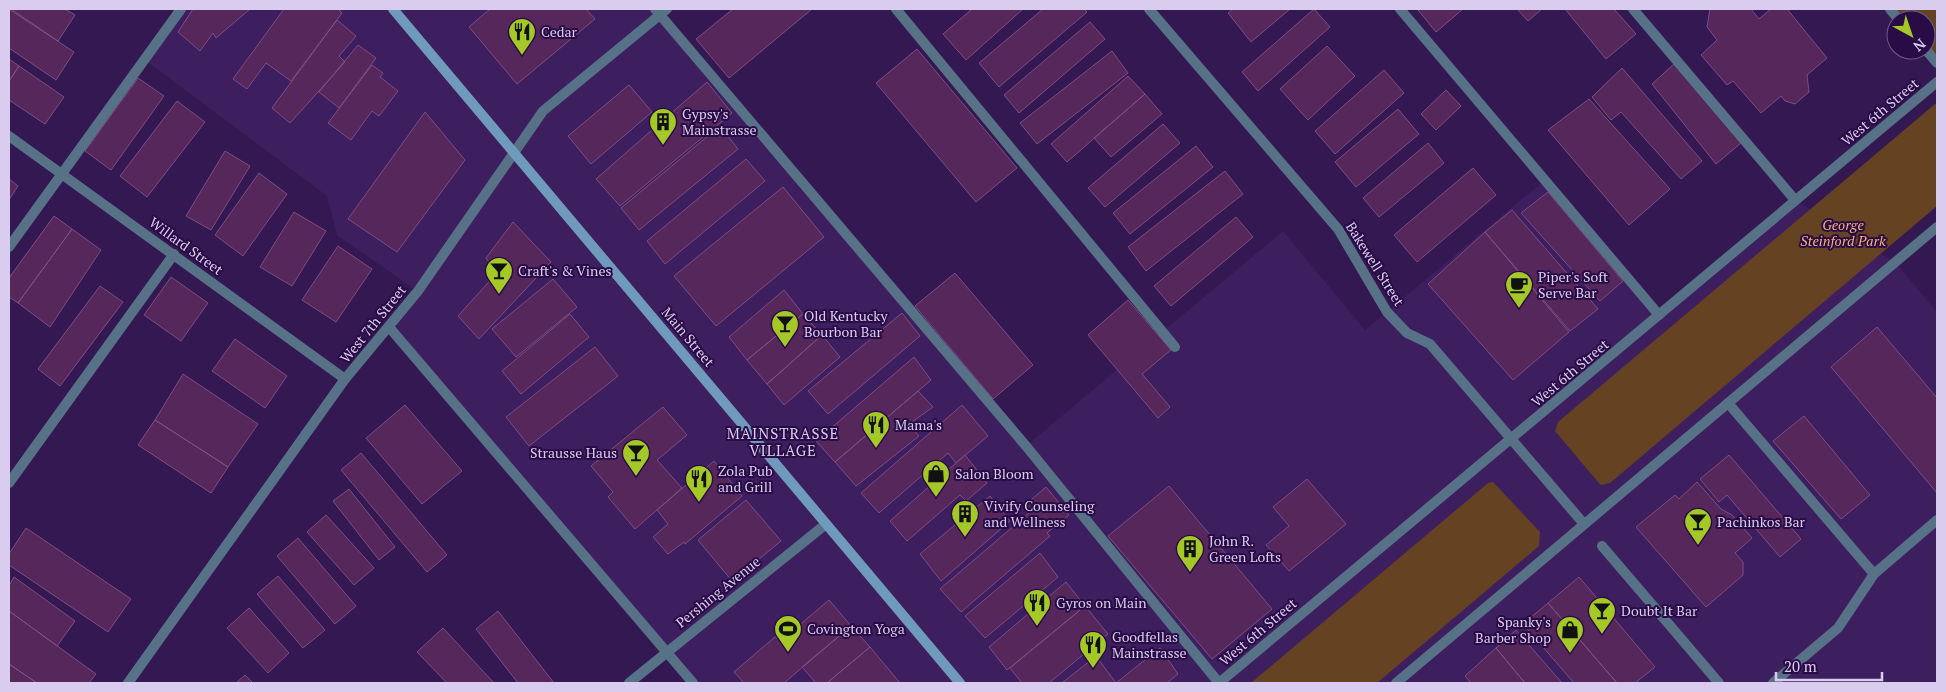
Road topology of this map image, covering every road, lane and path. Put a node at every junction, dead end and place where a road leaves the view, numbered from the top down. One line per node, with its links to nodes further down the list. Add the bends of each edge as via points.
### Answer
1 (180, 9): 11 (street)
2 (393, 9): 10 (main road, Main Street)
3 (896, 9): 18 (street)
4 (1149, 9): 21 (street, Bakewell Street, via 1338,229 1387,312 1407,333 1430,344)
5 (1400, 9): 16 (street)
6 (1633, 9): 12 (street)
7 (661, 11): 10 (street, West 7th Street, via 543,111); 33 (street, via 1026,446)
8 (1937, 82): 12 (street, West 6th Street)
9 (9, 136): 11 (street, Willard Street)
10 (514, 151): 17 (street, West 7th Street, via 418,291); 24 (main road, Main Street)
11 (64, 174): 14 (street); 15 (street, Willard Street)
12 (1795, 200): 16 (street, West 6th Street)
13 (1937, 227): 20 (street)
14 (9, 247)
15 (174, 254): 19 (street, Willard Street); 22 (street)
16 (1659, 315): 21 (street, West 6th Street)
17 (389, 327): 19 (street, West 7th Street); 28 (street)
18 (1175, 346)
19 (345, 379): 29 (street, West 7th Street)
20 (1728, 403): 25 (street); 27 (street)
21 (1512, 439): 25 (street, Bakewell Street); 33 (street, West 6th Street)
22 (9, 483)
23 (1937, 520): 27 (street)
24 (826, 524): 28 (street, Pershing Avenue); 32 (main road, Main Street)
25 (1584, 524): 34 (street)
26 (1602, 546): 35 (street)
27 (1874, 574): 36 (street, via 1838,628)
28 (665, 652): 30 (street, Pershing Avenue); 31 (street)
29 (128, 683)
30 (629, 683)
31 (692, 683)
32 (960, 683)
33 (1219, 683)
34 (1396, 683)
35 (1718, 683)
36 (1773, 683)

